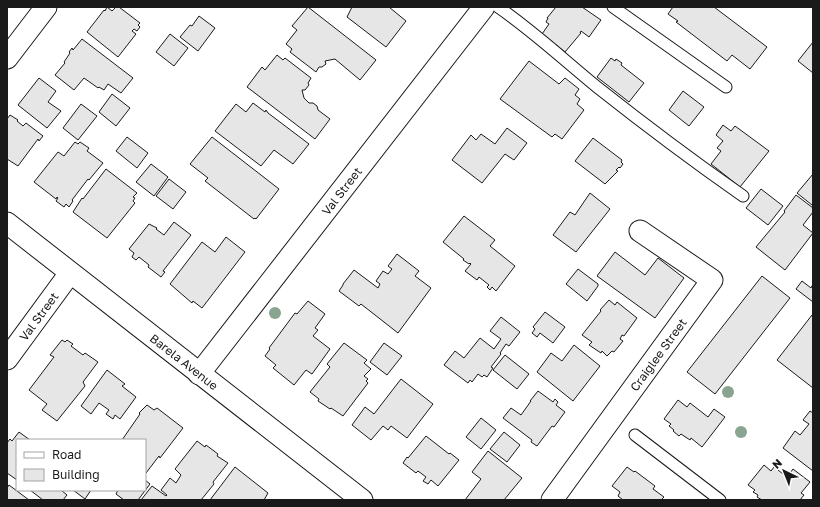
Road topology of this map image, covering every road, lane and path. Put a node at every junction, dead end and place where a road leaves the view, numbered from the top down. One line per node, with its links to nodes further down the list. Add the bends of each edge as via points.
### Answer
1 (46, 7): 5 (street)
2 (484, 7): 12 (street, Val Street)
3 (498, 7): 7 (lane, via 658,136)
4 (612, 7): 6 (lane)
5 (7, 58)
6 (726, 87)
7 (743, 196)
8 (7, 224): 10 (street, Barela Avenue)
9 (640, 231): 15 (street, Craiglee Street, via 712,280)
10 (70, 273): 11 (street, Val Street); 12 (street, Barela Avenue)
11 (7, 359)
12 (199, 374): 14 (street, Barela Avenue)
13 (635, 435): 16 (lane)
14 (362, 500)
15 (552, 500)
16 (720, 500)

